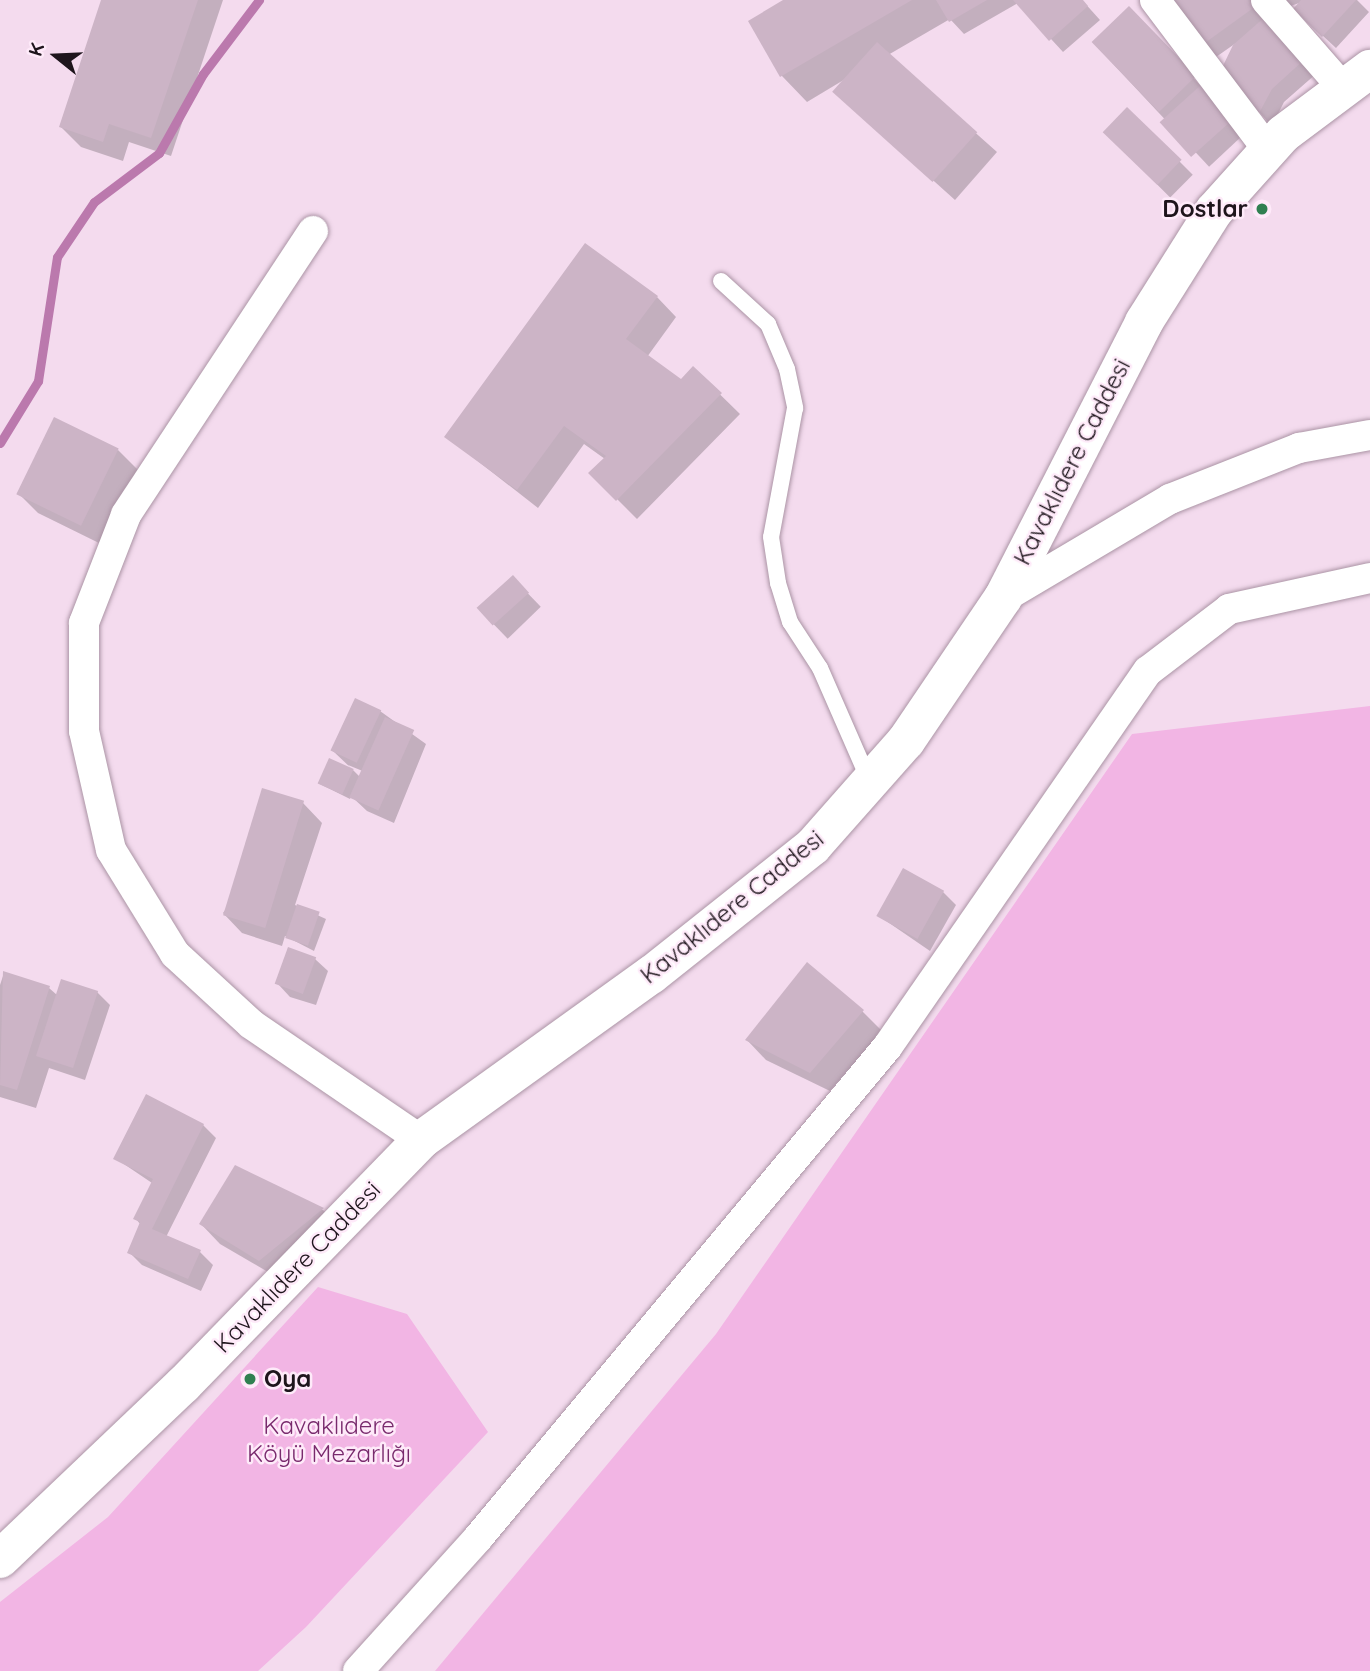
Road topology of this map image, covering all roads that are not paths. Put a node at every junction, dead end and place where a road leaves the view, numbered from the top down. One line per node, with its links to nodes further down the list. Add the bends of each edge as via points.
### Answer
1 (1155, 0): 4 (street)
2 (1266, 0): 3 (street)
3 (1357, 79): 4 (street, Kavaklıdere Caddesi)
4 (1268, 150): 9 (street, Kavaklıdere Caddesi, via 1214,211 1158,299)
5 (313, 231): 11 (street, via 126,515 84,622 84,731 111,850 176,954 251,1024)
6 (721, 281): 10 (lane, via 768,324 787,369 795,408 771,537 778,583 790,622 820,668)
7 (1370, 435): 9 (street, via 1299,448 1170,499)
8 (1370, 578): 13 (street, via 1229,609 1148,671 888,1046 478,1538)
9 (1003, 598): 10 (street, Kavaklıdere Caddesi, via 906,741)
10 (870, 782): 11 (street, Kavaklıdere Caddesi, via 813,846 652,975)
11 (421, 1140): 12 (street, Kavaklıdere Caddesi, via 183,1385)
12 (0, 1559)
13 (358, 1671)

